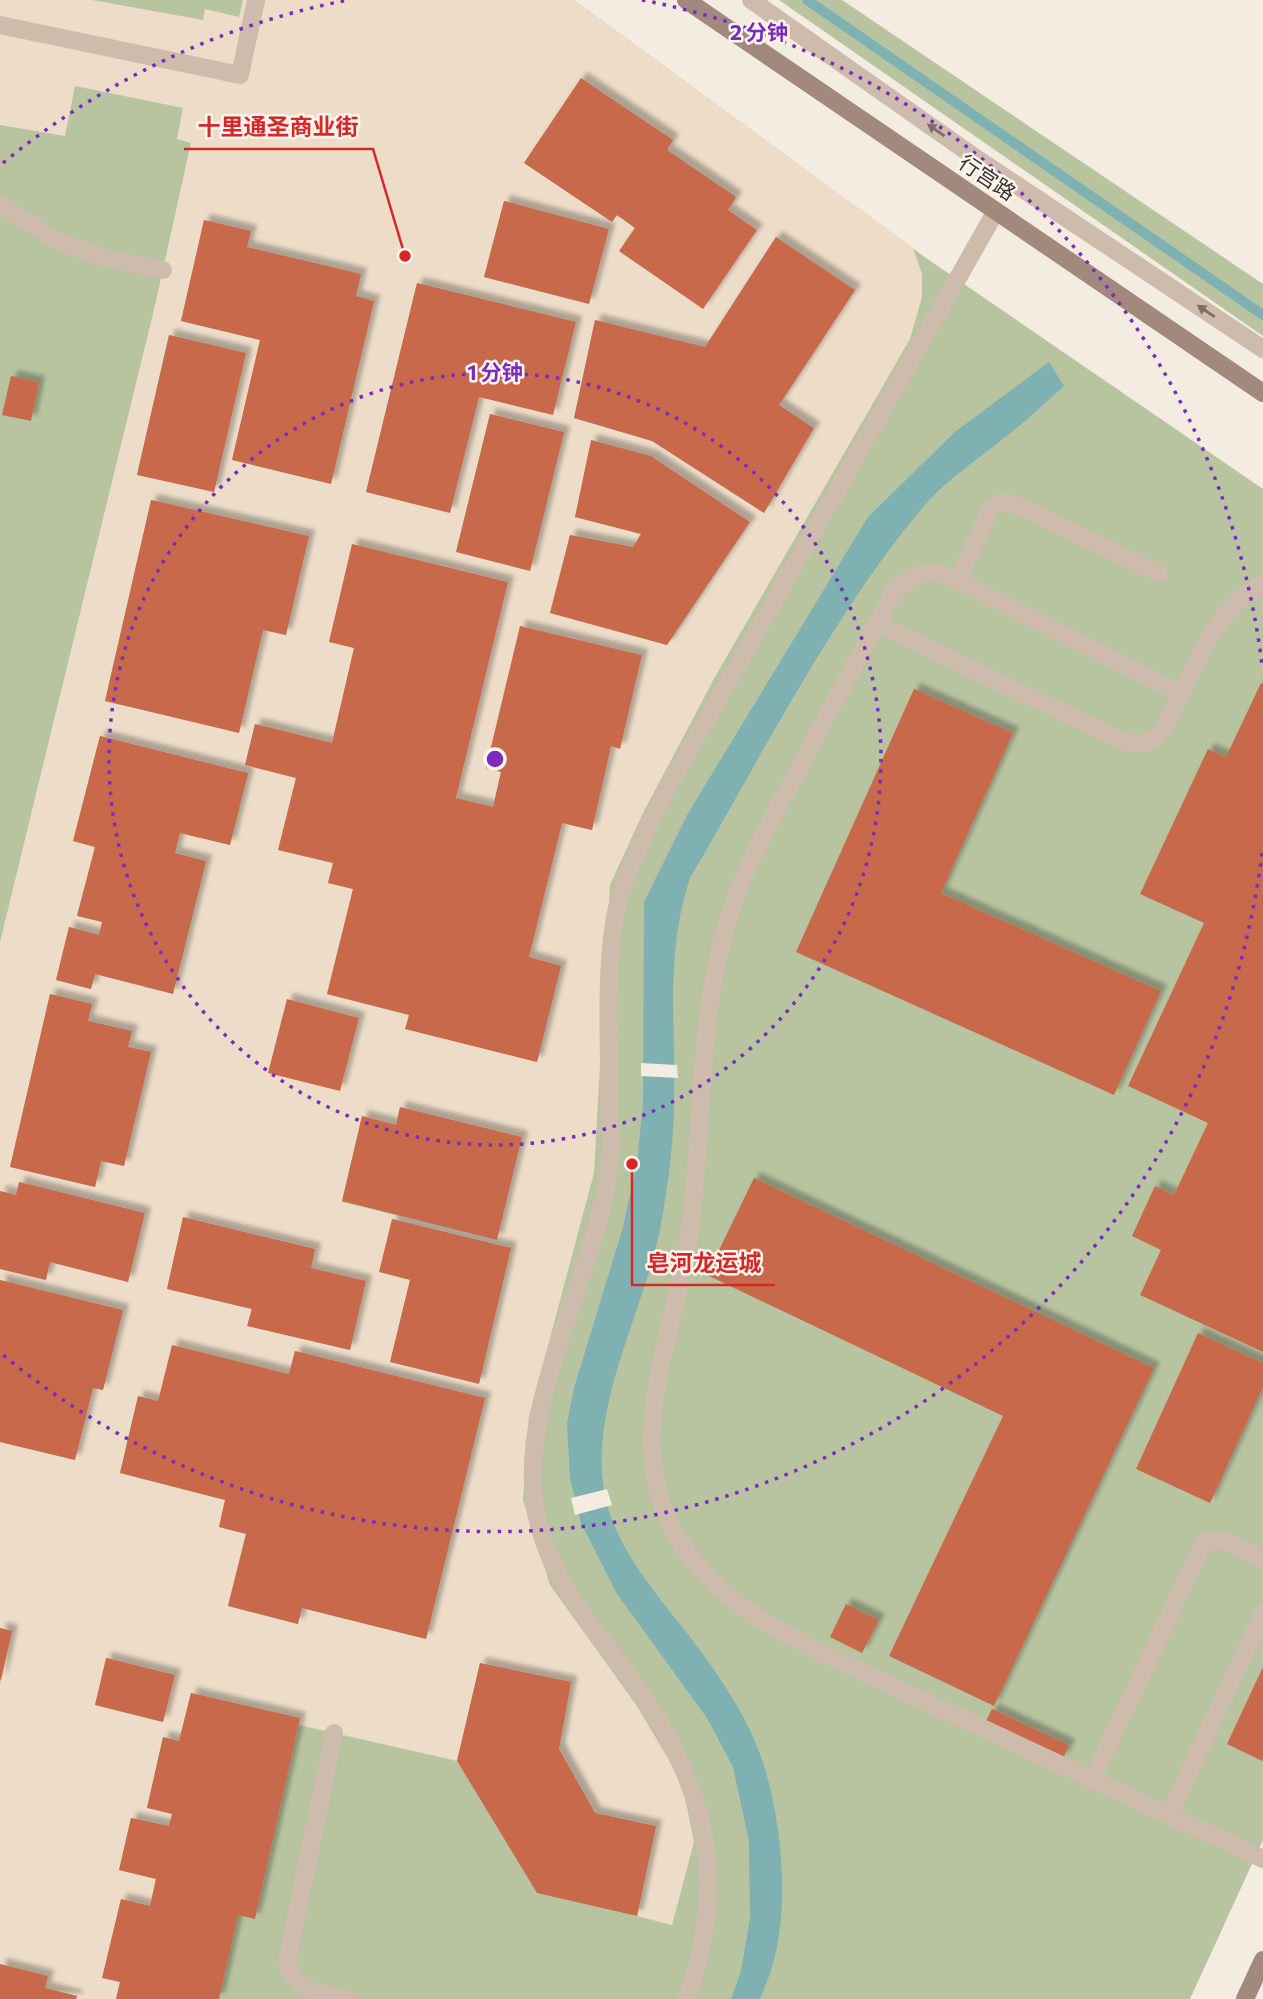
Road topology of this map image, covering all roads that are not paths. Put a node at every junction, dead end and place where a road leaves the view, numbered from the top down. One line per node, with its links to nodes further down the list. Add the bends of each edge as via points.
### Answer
1 (256, 0): 4 (lane, via 240,75)
2 (686, 0): 6 (main road, 行宫路)
3 (751, 0): 8 (lane, one-way to 3, via 979,160)
4 (0, 25)
5 (0, 204): 7 (lane, via 58,241 105,258)
6 (996, 211): 9 (main road, 行宫路); 24 (lane, via 662,798 630,867 614,921 610,1159 597,1222 533,1450 536,1509 546,1550 565,1592 661,1723 692,1785 706,1836 708,1895 705,1936)
7 (163, 270)
8 (1263, 349)
9 (1263, 393)
10 (1159, 573): 11 (lane, via 1012,503 999,503 990,510)
11 (957, 581): 13 (lane, via 930,571 910,577 894,592); 14 (lane)
12 (1263, 585): 14 (lane, via 1238,601 1218,625)
13 (876, 623): 14 (lane, via 1129,743 1153,739); 18 (lane, via 754,852 720,946 703,1046 690,1227 655,1396 652,1434 657,1487 672,1528 688,1553 739,1607 834,1659)
14 (1181, 693)
15 (1263, 1560): 18 (lane, via 1220,1540 1203,1544)
16 (1263, 1612): 19 (lane)
17 (334, 1733): 22 (lane, via 287,1962 293,1977)
18 (1092, 1780): 19 (lane)
19 (1168, 1815): 20 (lane)
20 (1263, 1860)
21 (1263, 1960): 25 (main road)
22 (311, 1995): 23 (lane)
23 (349, 1999)
24 (686, 1999)
25 (1245, 1999)

